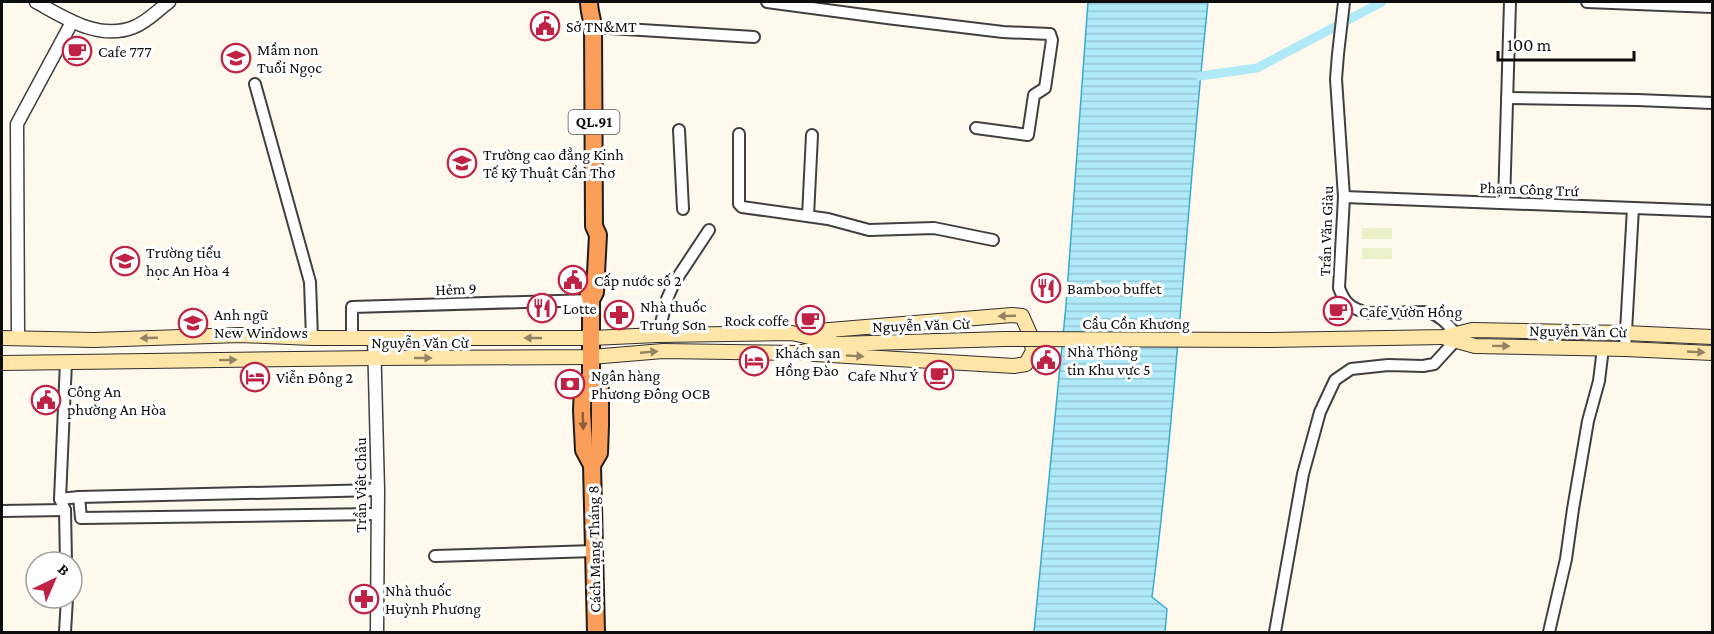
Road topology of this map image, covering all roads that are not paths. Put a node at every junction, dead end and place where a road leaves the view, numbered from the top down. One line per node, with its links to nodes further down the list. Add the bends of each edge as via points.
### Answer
1 (36, 2): 9 (street)
2 (168, 2): 9 (street, via 146,21 122,30 93,29)
3 (767, 2): 14 (street, via 992,31 1050,34 1046,88 1034,95 1028,135)
4 (1510, 2): 12 (street)
5 (1587, 2): 7 (street)
6 (1344, 3): 18 (street, Trần Văn Giàu, via 1336,79)
7 (1713, 7)
8 (592, 12): 10 (street); 26 (highway, Cách Mạng Tháng 8 / QL.91, via 594,226 589,235 588,292)
9 (72, 22): 33 (street, via 17,124)
10 (754, 37)
11 (255, 84): 34 (street, via 310,282)
12 (1507, 98): 13 (street); 19 (street)
13 (1713, 103)
14 (976, 128)
15 (679, 130): 21 (street)
16 (739, 134): 23 (street, via 739,204)
17 (812, 135): 23 (street)
18 (1344, 197): 19 (street, Phạm Công Trứ); 30 (street, Trần Văn Giàu, via 1339,288 1343,299 1349,306 1367,313 1436,314)
19 (1504, 203): 20 (street, Phạm Công Trứ)
20 (1633, 208): 22 (street, Phạm Công Trứ); 28 (street)
21 (683, 209)
22 (1713, 211)
23 (808, 216): 25 (street, via 869,230 934,228)
24 (709, 230): 29 (street, via 674,283)
25 (993, 240)
26 (591, 300): 35 (street, Hẻm 9, via 352,307); 37 (highway, Cách Mạng Tháng 8 / QL.91)
27 (792, 333): 29 (main road, Nguyễn Văn Cừ); 40 (main road, Nguyễn Văn Cừ); 43 (main road, one-way to 27, via 1014,366 1026,364 1033,351 1022,316 1012,315)
28 (1625, 333): 30 (main road, Nguyễn Văn Cừ, via 1472,330); 31 (main road, Nguyễn Văn Cừ); 42 (street)
29 (658, 335): 37 (main road, Nguyễn Văn Cừ)
30 (1452, 337): 39 (main road, Nguyễn Văn Cừ); 41 (main road, Nguyễn Văn Cừ, one-way to 41, via 1474,346); 62 (street, via 1434,364 1351,369 1335,380 1320,412 1303,474)
31 (1713, 337)
32 (2, 338): 33 (main road, Nguyễn Văn Cừ)
33 (18, 338): 34 (main road, Nguyễn Văn Cừ, one-way to 33)
34 (312, 338): 35 (main road, Nguyễn Văn Cừ)
35 (352, 338): 36 (main road, Nguyễn Văn Cừ)
36 (374, 338): 37 (main road, Nguyễn Văn Cừ, one-way to 36); 46 (street, Trần Việt Châu)
37 (591, 338): 45 (highway, Cách Mạng Tháng 8 / QL.91)
38 (1005, 339): 39 (main road, Cầu Cồn Khương, bridge); 40 (main road, Nguyễn Văn Cừ)
39 (1267, 340)
40 (837, 344): 43 (main road, Nguyễn Văn Cừ)
41 (1603, 348): 42 (main road, Nguyễn Văn Cừ); 63 (street)
42 (1625, 349): 44 (main road, Nguyễn Văn Cừ, one-way to 44)
43 (797, 353): 45 (main road, Nguyễn Văn Cừ, one-way to 43, via 663,351)
44 (1713, 353)
45 (591, 357): 46 (main road, Nguyễn Văn Cừ, one-way to 45); 56 (highway, Cách Mạng Tháng 8 / QL.91, via 591,376 584,388 582,410 584,450 592,465)
46 (375, 358): 47 (main road, Nguyễn Văn Cừ, one-way to 46); 49 (street, Trần Việt Châu)
47 (66, 362): 48 (main road, Nguyễn Văn Cừ); 51 (street)
48 (2, 363)
49 (378, 490): 50 (street); 54 (street, Trần Việt Châu)
50 (79, 497): 51 (street); 54 (street, via 81,518)
51 (60, 500): 52 (street)
52 (65, 510): 53 (street); 55 (street)
53 (2, 511)
54 (377, 514): 60 (street, Trần Việt Châu)
55 (66, 550)
56 (594, 551): 57 (street); 61 (highway, Cách Mạng Tháng 8 / QL.91)
57 (435, 556)
58 (66, 610): 59 (street)
59 (65, 633)
60 (377, 633)
61 (596, 633)
62 (1275, 633)
63 (1549, 633)

